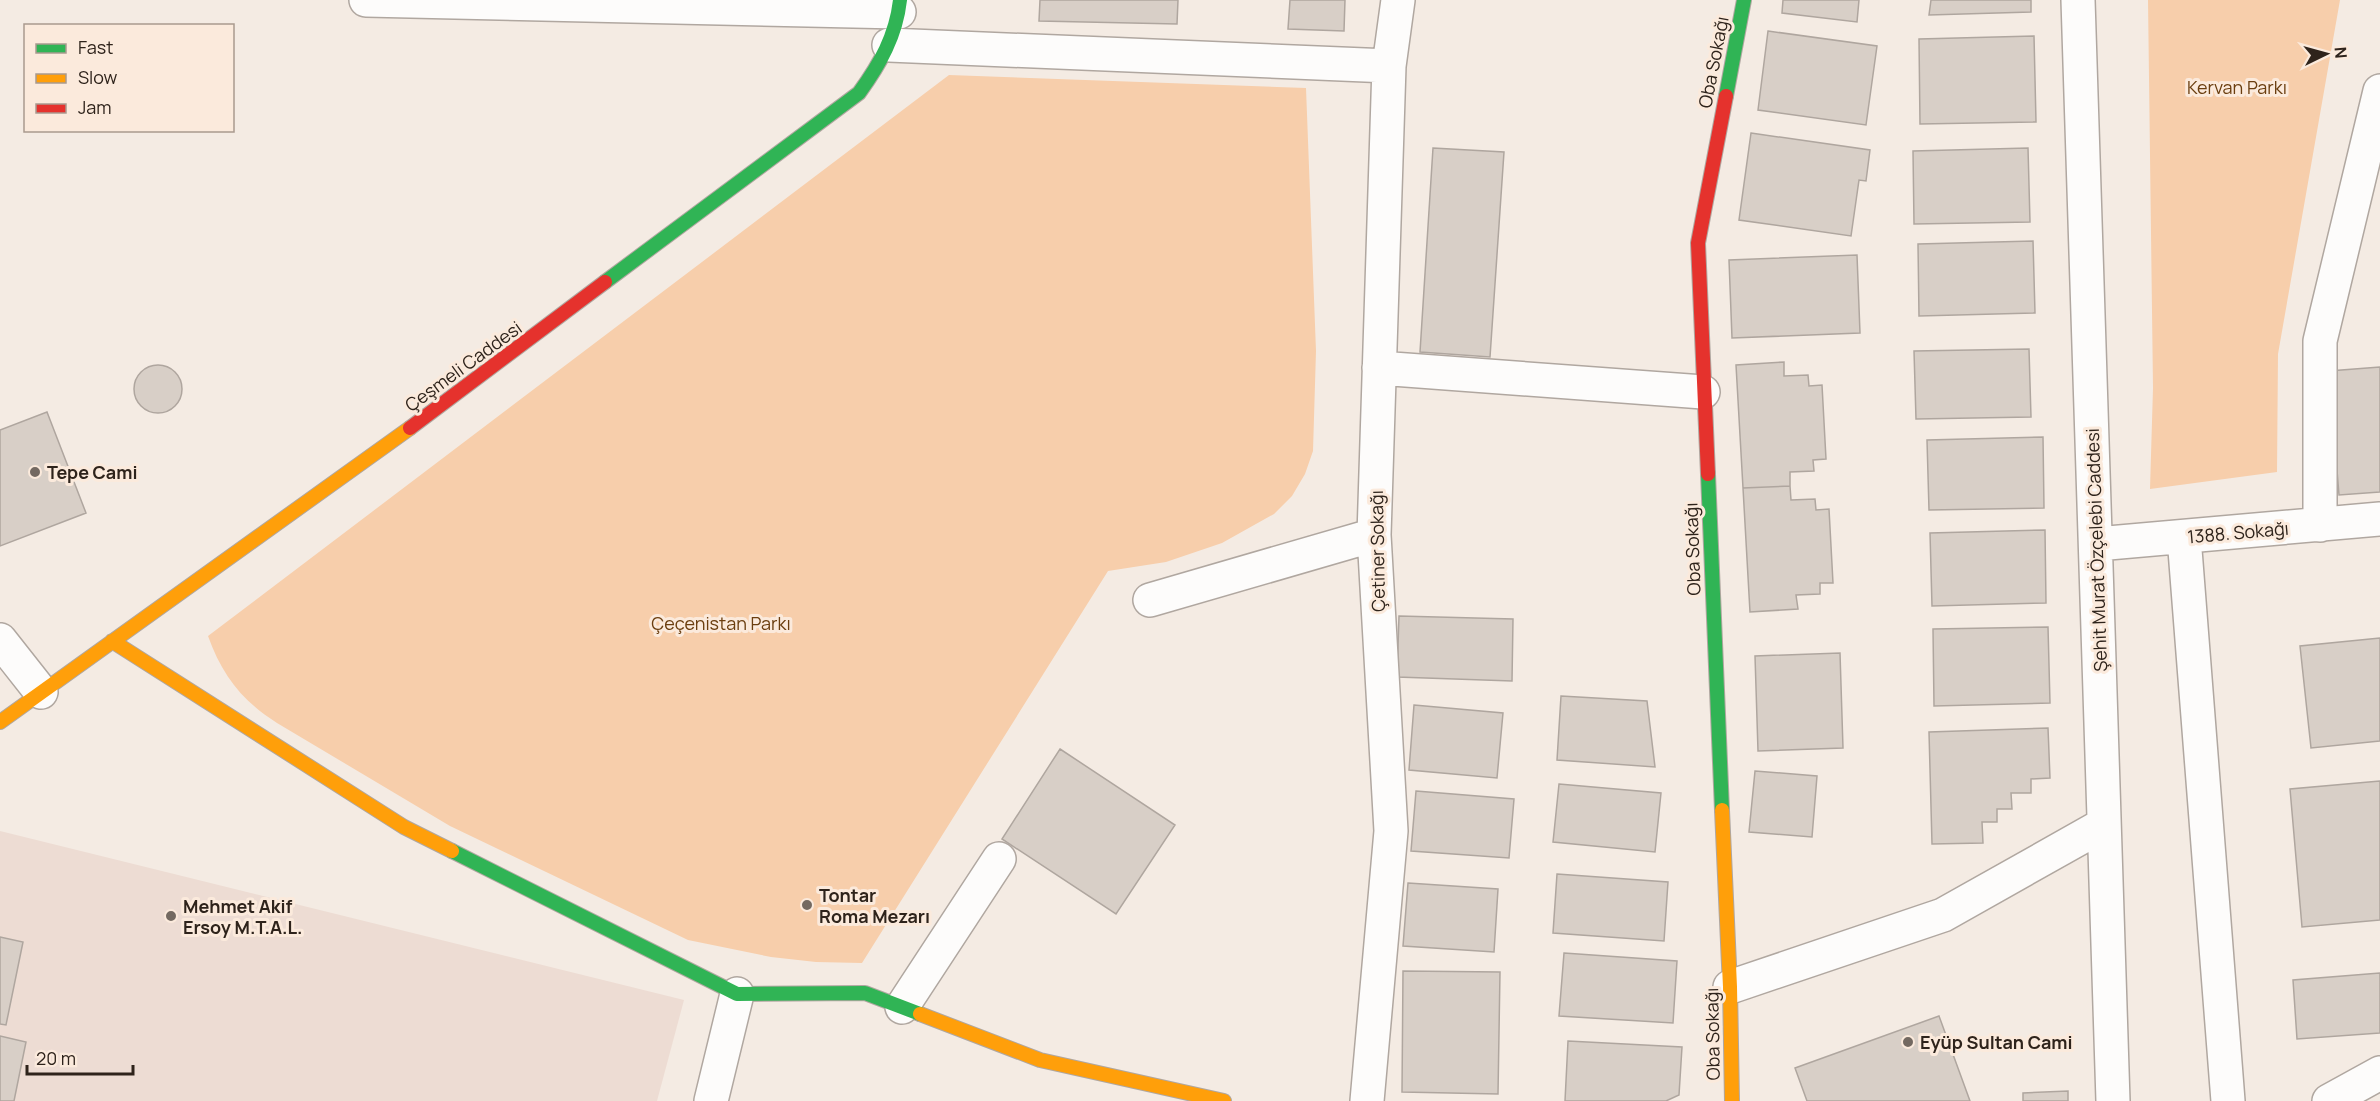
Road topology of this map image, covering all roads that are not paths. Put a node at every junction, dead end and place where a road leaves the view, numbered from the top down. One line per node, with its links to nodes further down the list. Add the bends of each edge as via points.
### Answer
1 (366, 0): 5 (street)
2 (1398, 0): 7 (street, Çetiner Sokağı)
3 (1744, 0): 10 (street, Oba Sokağı, via 1698,243)
4 (2078, 0): 15 (street, Şehit Murat Özçelebi Caddesi)
5 (899, 6): 6 (street, Çeşmeli Caddesi)
6 (890, 45): 7 (street); 18 (street, Çeşmeli Caddesi, via 859,93 428,415)
7 (1389, 66): 9 (street, Çetiner Sokağı)
8 (2380, 91): 12 (street, via 2320,341)
9 (1379, 368): 10 (street); 13 (street, Çetiner Sokağı)
10 (1704, 392): 23 (street, Oba Sokağı)
11 (2380, 519): 12 (street, 1388. Sokağı)
12 (2320, 525): 14 (street, 1388. Sokağı)
13 (1374, 535): 16 (street); 29 (street, Çetiner Sokağı, via 1391,831)
14 (2184, 537): 15 (street, 1388. Sokağı); 32 (street)
15 (2097, 544): 21 (street, Şehit Murat Özçelebi Caddesi)
16 (1150, 600)
17 (0, 640): 19 (street)
18 (112, 641): 19 (street, Çeşmeli Caddesi); 24 (street, via 404,827)
19 (41, 692): 20 (street, Çeşmeli Caddesi)
20 (0, 722)
21 (2103, 825): 23 (street, via 1943,915); 31 (street, Şehit Murat Özçelebi Caddesi)
22 (999, 859): 25 (street)
23 (1730, 987): 30 (street, Oba Sokağı)
24 (737, 994): 25 (street, via 865,993); 27 (street)
25 (902, 1007): 28 (street, via 1040,1060)
26 (2380, 1073): 33 (street)
27 (711, 1101)
28 (1224, 1101)
29 (1367, 1101)
30 (1732, 1101)
31 (2114, 1101)
32 (2228, 1101)
33 (2329, 1101)

